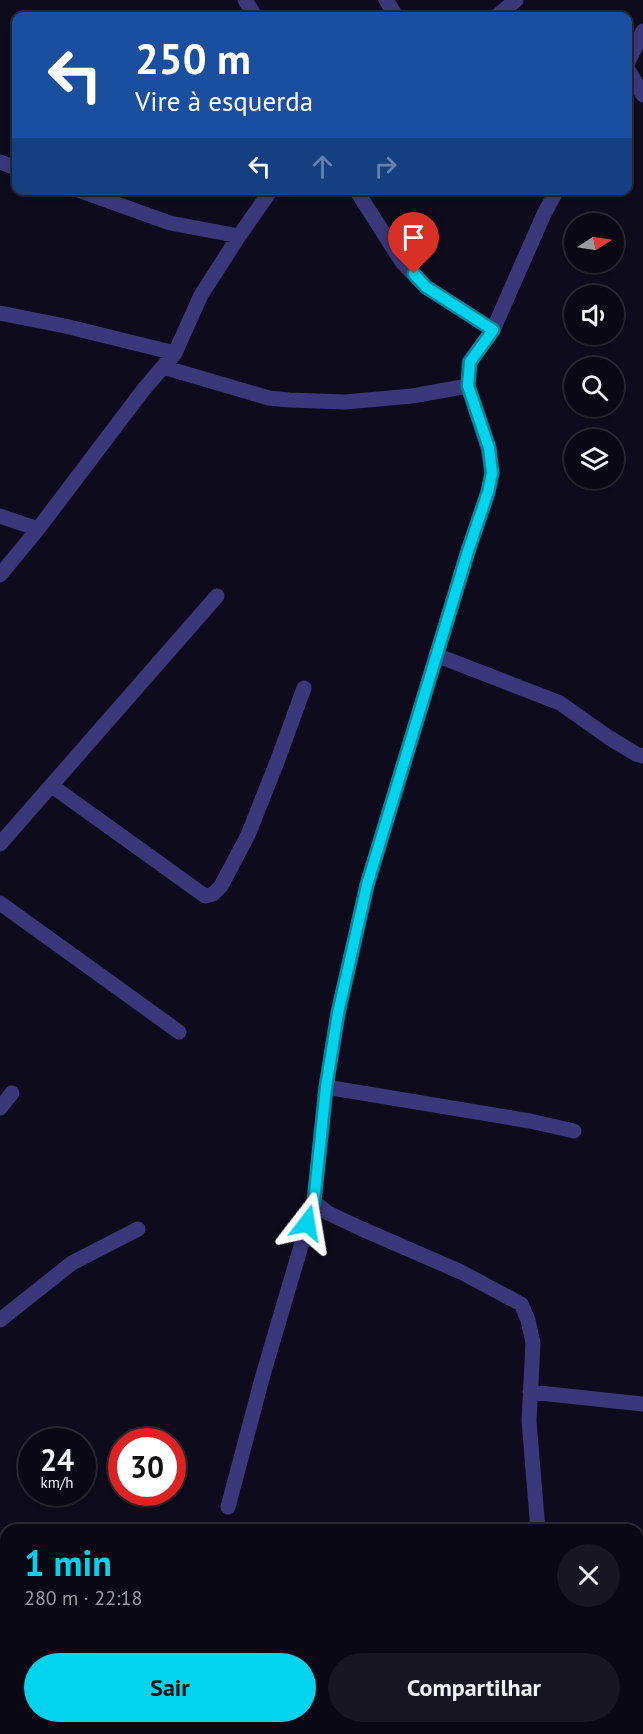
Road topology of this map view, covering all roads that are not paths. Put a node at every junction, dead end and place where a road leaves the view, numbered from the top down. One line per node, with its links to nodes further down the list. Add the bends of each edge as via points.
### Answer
1 (516, 0): 2 (street)
2 (502, 12)
3 (643, 31): 4 (street)
4 (632, 55)
5 (632, 75): 6 (street)
6 (643, 95)
7 (92, 195): 11 (street, via 170,223)
8 (268, 195): 11 (street)
9 (359, 195): 13 (street, via 402,262 426,287)
10 (554, 195): 13 (street)
11 (239, 236): 14 (street, via 201,295)
12 (0, 313): 14 (street)
13 (493, 330): 16 (street, via 470,362)
14 (175, 353): 15 (street)
15 (163, 367): 16 (street, via 269,398 289,400 345,402); 18 (street)
16 (468, 386): 21 (street, via 489,448 492,473)
17 (0, 516): 18 (street)
18 (38, 529): 19 (street)
19 (0, 575)
20 (217, 596): 24 (street)
21 (436, 656): 23 (street, via 560,704); 28 (street, via 367,885)
22 (304, 688): 24 (street, via 248,836 213,894 205,896)
23 (643, 756)
24 (52, 786): 25 (street)
25 (0, 844)
26 (0, 903): 27 (street)
27 (178, 1032)
28 (326, 1087): 31 (street); 32 (street)
29 (12, 1093): 30 (street)
30 (0, 1108)
31 (574, 1131)
32 (314, 1202): 35 (street, via 362,1230 461,1272 521,1304 533,1343); 37 (street)
33 (138, 1229): 34 (street, via 72,1263)
34 (0, 1320)
35 (530, 1392): 36 (street); 38 (street)
36 (643, 1404)
37 (228, 1507)
38 (538, 1524)

